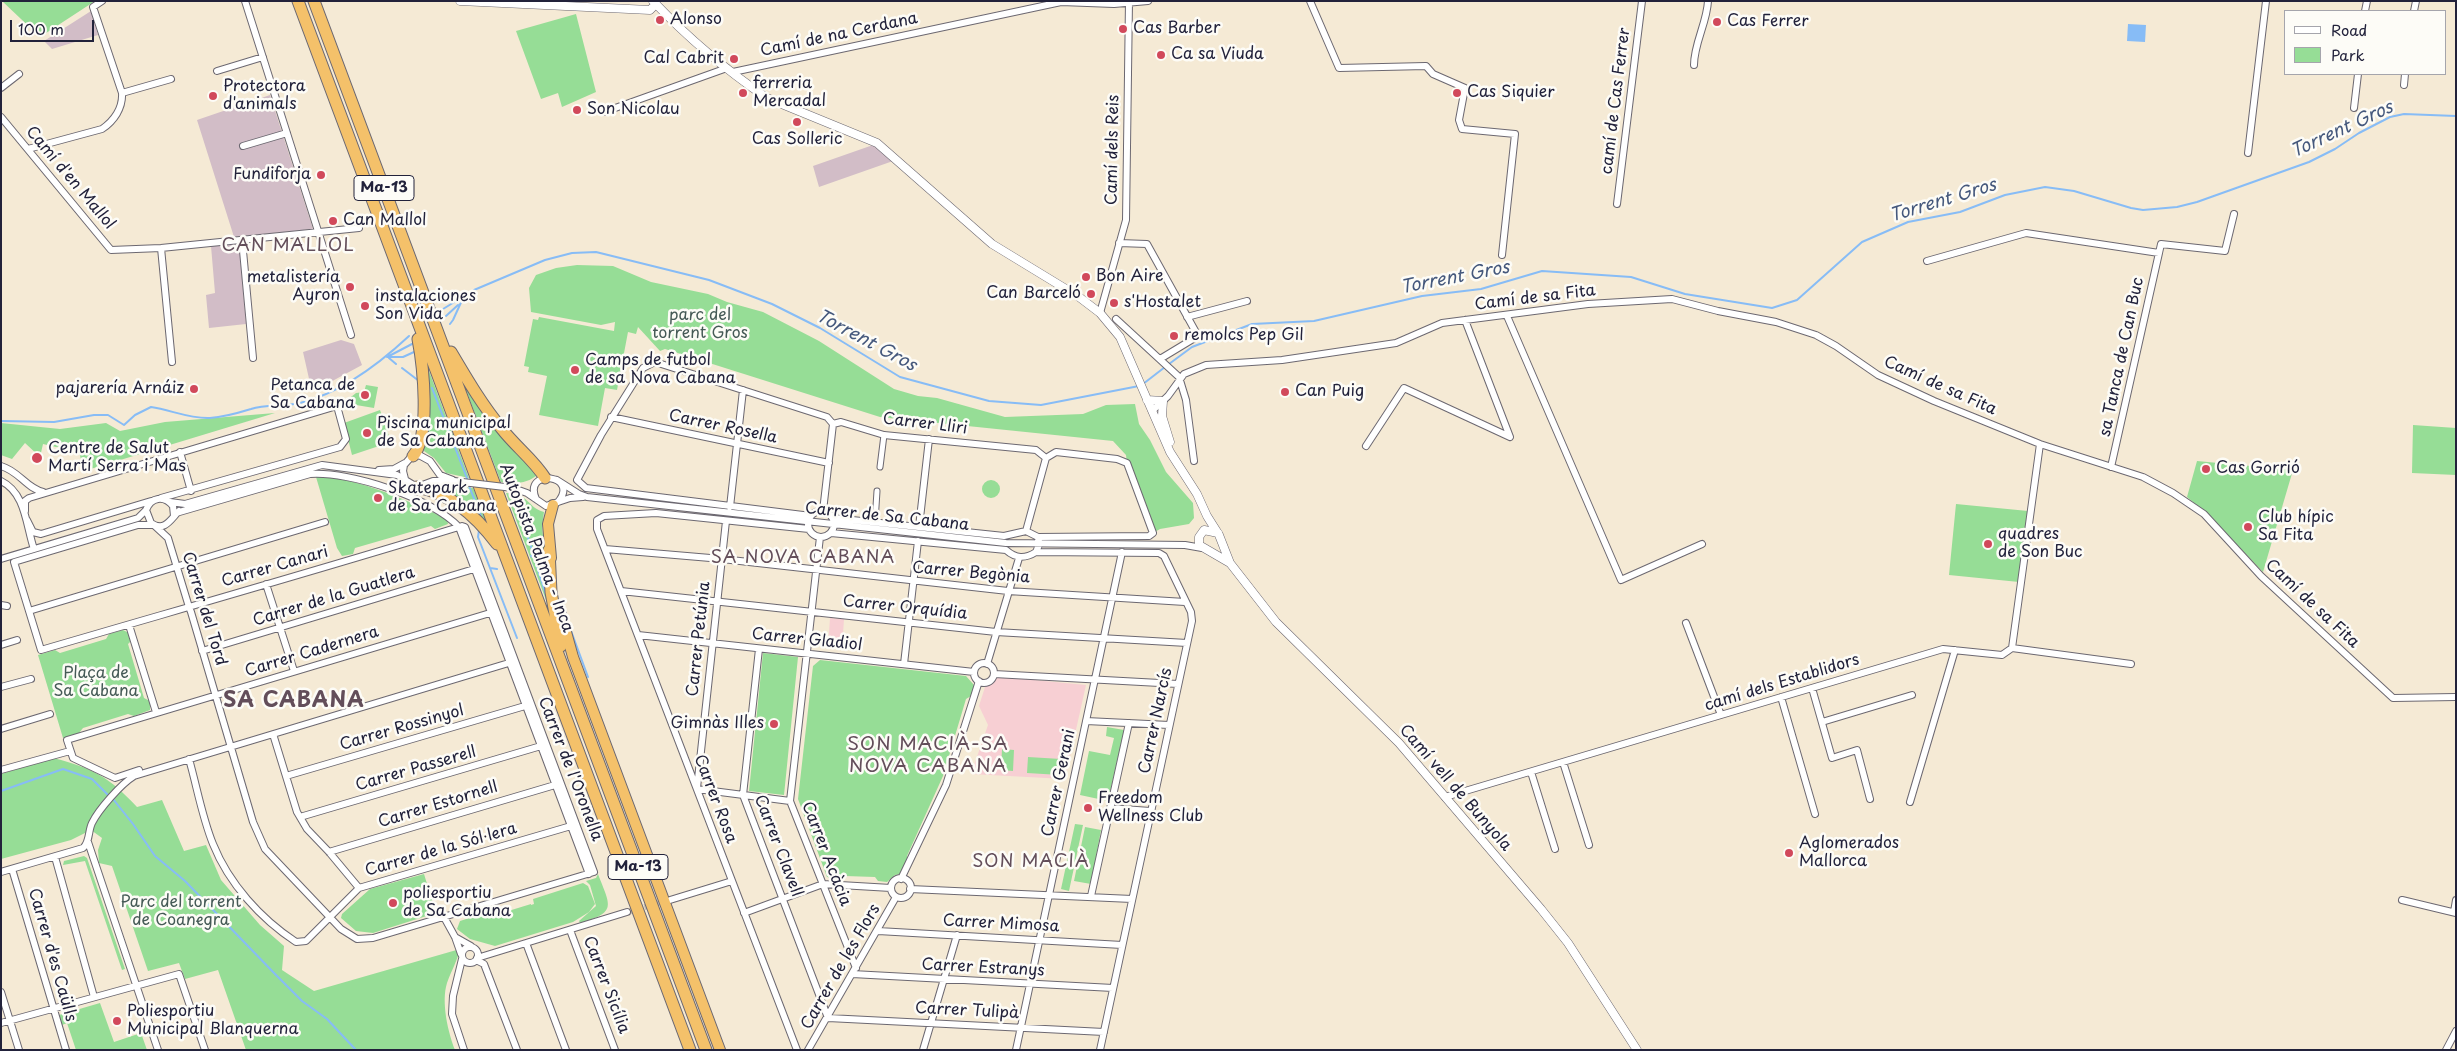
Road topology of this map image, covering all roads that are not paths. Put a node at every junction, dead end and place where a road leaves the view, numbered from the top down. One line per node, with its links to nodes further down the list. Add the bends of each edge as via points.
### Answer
1 (102, 1): 25 (street, via 93,7)
2 (245, 1): 15 (street)
3 (298, 1): 44 (highway, Autopista Palma - Inca / Ma-13)
4 (314, 1): 50 (highway, Autopista Palma - Inca / Ma-13)
5 (460, 1): 14 (street)
6 (1148, 1): 12 (street)
7 (1310, 1): 41 (street, via 1339,68 1426,66 1433,74 1465,88 1459,120 1462,130 1515,134)
8 (1642, 1): 33 (street, camí de Cas Ferrer)
9 (1708, 1): 16 (street, via 1694,53)
10 (2266, 1): 32 (street)
11 (655, 2): 14 (street, via 650,10); 18 (street, Camí vell de Bunyola, via 685,35)
12 (1129, 2): 13 (street, Camí de na Cerdana); 38 (street, Camí dels Reis, via 1126,220)
13 (1044, 3): 18 (street, Camí de na Cerdana)
14 (580, 4)
15 (262, 57): 17 (street); 29 (street)
16 (1694, 65)
17 (217, 70)
18 (730, 70): 27 (street, Camí de na Cerdana); 45 (street, Camí vell de Bunyola, via 767,98 877,143 992,244)
19 (19, 74): 24 (street)
20 (2358, 75): 26 (street)
21 (2405, 75): 23 (street)
22 (170, 79): 25 (street)
23 (2404, 84)
24 (1, 88)
25 (122, 93): 31 (street, via 122,102 112,122 102,129)
26 (2354, 108)
27 (604, 112)
28 (1, 117): 31 (street, Camí d'en Mallol)
29 (287, 133): 30 (street); 36 (street)
30 (243, 146)
31 (28, 149): 39 (street, Camí d'en Mallol, via 111,250)
32 (2248, 153)
33 (1617, 204)
34 (2234, 214): 40 (street, via 2225,251 2161,244)
35 (359, 228): 36 (street, Camí d'en Mallol)
36 (318, 231): 37 (street, Camí d'en Mallol); 51 (street)
37 (242, 240): 39 (street, Camí d'en Mallol); 52 (street)
38 (1119, 243): 45 (street, Camí dels Reis); 47 (street, via 1147,244)
39 (161, 248): 54 (street)
40 (2158, 253): 42 (street, via 2026,233); 76 (street, sa Tanca de Can Buc)
41 (1502, 255)
42 (1927, 261)
43 (1247, 301): 47 (street)
44 (414, 312): 70 (highway, via 424,386 420,444); 135 (highway, Autopista Palma - Inca / Ma-13)
45 (1100, 313): 57 (street, Camí vell de Bunyola, via 1120,337)
46 (1507, 316): 49 (street, Camí de sa Fita); 65 (street, Camí de sa Fita, via 1588,304 1672,299 1776,322 1816,335 1902,387); 124 (street, via 1621,580)
47 (1188, 317): 53 (street, via 1198,336)
48 (1116, 319): 53 (street)
49 (1465, 320): 55 (street, Camí de sa Fita, via 1442,323 1387,345 1282,360 1206,365 1184,374); 66 (street, via 1510,437 1404,388)
50 (436, 329): 78 (highway, via 488,412); 181 (highway, Autopista Palma - Inca / Ma-13)
51 (351, 334)
52 (253, 358)
53 (1160, 359): 55 (street)
54 (172, 362)
55 (1180, 381): 58 (street, Camí de sa Fita); 71 (street, via 1186,400)
56 (742, 390): 60 (street, Carrer Lliri, via 655,362 643,368); 61 (street, Carrer Lliri, via 827,417); 64 (street)
57 (1147, 400): 58 (street); 59 (street, Camí vell de Bunyola)
58 (1162, 401): 59 (street, Camí de sa Fita); 68 (street)
59 (1152, 411): 68 (street, Camí vell de Bunyola)
60 (611, 417): 64 (street, Carrer Rosella); 95 (street, Carrer Lliri, via 577,480 586,488)
61 (834, 424): 62 (street, Carrer Lliri, via 840,422); 72 (street)
62 (884, 435): 63 (street, Carrer Lliri); 75 (street)
63 (929, 439): 69 (street, Carrer Lliri, via 1036,450); 113 (street)
64 (736, 444): 72 (street, Carrer Rosella); 95 (street)
65 (2040, 444): 76 (street, Camí de sa Fita); 166 (street)
66 (1366, 446)
67 (180, 452): 85 (street); 85 (street, via 337,406 346,439 340,447); 87 (street)
68 (1170, 452): 101 (street, Camí vell de Bunyola)
69 (1046, 458): 115 (street); 119 (street, via 1056,452 1127,463 1153,533 1149,536)
70 (410, 459): 74 (street, via 425,457); 77 (street, via 394,469); 81 (street, via 403,471)
71 (1194, 461)
72 (829, 463): 98 (street)
73 (1, 466): 87 (street, via 17,473 35,491)
74 (433, 466): 82 (street, via 440,475); 83 (street, via 433,474)
75 (880, 467)
76 (2111, 467): 186 (street, Camí de sa Fita, via 2143,477 2173,492 2204,514 2260,576 2393,698)
77 (367, 470): 81 (street, via 397,475); 93 (street, via 318,466)
78 (542, 479): 79 (street); 84 (street, via 530,488); 90 (street, via 535,488)
79 (557, 480): 88 (street, Carrer de Sa Cabana); 94 (street, via 563,491)
80 (1, 481): 97 (street, via 17,493)
81 (406, 481): 83 (street)
82 (454, 481): 83 (street); 84 (street, bridge)
83 (422, 485): 135 (highway, via 465,509 484,526)
84 (513, 488): 90 (street)
85 (191, 491): 89 (street)
86 (877, 491): 108 (street)
87 (46, 493): 97 (street, via 25,501)
88 (587, 497): 94 (street, Carrer de Sa Cabana, via 570,498); 111 (street, Carrer de Sa Cabana)
89 (161, 498): 91 (street); 92 (street)
90 (536, 499): 94 (street, via 542,505)
91 (151, 501): 96 (street); 105 (street, via 41,534 33,532)
92 (170, 502): 93 (street); 99 (street)
93 (185, 504): 99 (street)
94 (556, 504): 131 (highway, via 548,524)
95 (730, 507): 100 (street)
96 (146, 510): 102 (street); 104 (street)
97 (24, 511): 105 (street)
98 (823, 511): 100 (street); 103 (street)
99 (174, 516): 109 (street, via 164,526); 112 (street, via 310,474 325,473 396,491 446,515); 121 (street, Carrer del Tord)
100 (811, 516): 111 (street)
101 (1207, 516): 114 (street); 118 (street, Camí vell de Bunyola)
102 (138, 518): 104 (street); 129 (street)
103 (833, 518): 108 (street); 110 (street)
104 (148, 519): 109 (street)
105 (27, 520): 129 (street)
106 (726, 521): 111 (street); 130 (street, Carrer Rosa, via 656,513 604,516 598,520 597,529); 138 (street, Carrer Petúnia)
107 (325, 522): 140 (street)
108 (875, 522): 113 (street)
109 (154, 525): 121 (street, Carrer del Tord); 151 (street, via 136,525 14,562)
110 (834, 525): 111 (street, Carrer de Sa Cabana); 116 (street); 127 (street, Carrer de Sa Cabana)
111 (808, 526): 122 (street, via 813,535)
112 (459, 527): 141 (street, Carrer de l'Oronella); 144 (street, Carrer Canari); 170 (street, Carrer de l'Oronella, via 466,528)
113 (919, 527): 117 (street)
114 (1204, 530): 118 (street, via 1215,531); 120 (street)
115 (1026, 531): 117 (street); 119 (street)
116 (831, 533): 122 (street); 123 (street)
117 (1012, 535): 127 (street)
118 (1220, 536): 132 (street, via 1219,545); 139 (street, Camí vell de Bunyola)
119 (1038, 537): 125 (street)
120 (1198, 537): 126 (street); 128 (street)
121 (168, 538): 140 (street, Carrer del Tord)
122 (820, 538): 142 (street, Carrer Acàcia)
123 (918, 541): 127 (street); 143 (street)
124 (1702, 544)
125 (1039, 545): 126 (street, Carrer de Sa Cabana); 127 (street, Carrer de Sa Cabana); 133 (street)
126 (1185, 545): 128 (street, Carrer de Sa Cabana)
127 (1006, 547): 136 (street, via 1012,556)
128 (1202, 548): 132 (street)
129 (34, 549): 137 (street)
130 (604, 549): 138 (street, Carrer Begònia); 145 (street, Carrer Rosa)
131 (549, 550): 181 (highway, via 554,608); 283 (highway, via 560,615 573,657)
132 (1212, 551): 139 (street, Camí vell de Bunyola)
133 (1036, 552): 134 (street); 136 (street)
134 (1122, 552): 147 (street, Carrer Gerani); 149 (street, Carrer Narcís, via 1159,553 1164,556)
135 (505, 554): 281 (highway, Autopista Palma - Inca / Ma-13)
136 (1019, 558): 146 (street)
137 (1, 559)
138 (722, 559): 142 (street, Carrer Begònia); 148 (street, Carrer Petúnia)
139 (1230, 563): 210 (street, Camí vell de Bunyola, via 1276,622 1399,743)
140 (177, 566): 150 (street, Carrer del Tord); 151 (street)
141 (474, 569): 153 (street, Carrer de l'Oronella); 157 (street, Carrer de la Guatlera)
142 (816, 571): 143 (street, Carrer Begònia); 152 (street, Carrer Acàcia)
143 (914, 582): 146 (street, Carrer Begònia); 154 (street)
144 (266, 584): 150 (street, Carrer Canari); 157 (street)
145 (621, 591): 148 (street, Carrer Orquídia); 159 (street, Carrer Rosa)
146 (1008, 592): 147 (street, Carrer Begònia); 158 (street)
147 (1113, 597): 149 (street, Carrer Begònia); 160 (street, Carrer Gerani)
148 (717, 601): 152 (street, Carrer Orquídia); 163 (street, Carrer Petúnia)
149 (1186, 602): 162 (street, Carrer Narcís, via 1192,620)
150 (189, 607): 156 (street, Carrer Canari); 168 (street, Carrer del Tord)
151 (29, 611): 156 (street, Carrer Canari, via 41,650)
152 (811, 611): 154 (street, Carrer Orquídia); 169 (street, Carrer Acàcia)
153 (490, 613): 170 (street, Carrer de l'Oronella); 174 (street, Carrer Cadernera)
154 (909, 623): 158 (street, Carrer Orquídia); 171 (street)
155 (1686, 623): 191 (street)
156 (129, 625): 189 (street)
157 (280, 627): 168 (street, Carrer de la Guatlera); 174 (street)
158 (996, 632): 160 (street, Carrer Orquídia); 172 (street)
159 (638, 636): 163 (street, Carrer Gladiol); 208 (street, Carrer Rosa)
160 (1104, 637): 162 (street, Carrer Orquídia); 178 (street, Carrer Gerani)
161 (17, 640): 164 (street)
162 (1187, 643): 180 (street, Carrer Narcís)
163 (713, 644): 165 (street, Carrer Gladiol); 208 (street, Carrer Petúnia)
164 (1, 645)
165 (760, 648): 169 (street, Carrer Gladiol); 209 (street, Carrer Clavell)
166 (2012, 648): 167 (street, camí dels Establidors, via 2002,655); 173 (street, camí dels Establidors)
167 (1955, 650): 183 (street, camí dels Establidors, via 1943,649); 213 (street)
168 (202, 651): 184 (street, Carrer del Tord)
169 (806, 654): 171 (street, Carrer Gladiol); 212 (street, Carrer Acàcia)
170 (512, 662): 188 (street, Carrer de l'Oronella); 197 (street); 226 (street, Carrer de l'Oronella, via 594,872)
171 (904, 664): 175 (street, Carrer Gladiol)
172 (987, 664): 175 (street, via 978,665); 176 (street)
173 (2131, 664)
174 (294, 671): 184 (street, Carrer Cadernera)
175 (974, 672): 179 (street)
176 (994, 674): 178 (street); 179 (street, via 989,681)
177 (31, 679): 182 (street)
178 (1095, 680): 180 (street); 192 (street, Carrer Gerani)
179 (979, 681): 227 (street, via 946,785)
180 (1178, 684): 195 (street, Carrer Narcís)
181 (570, 685): 282 (highway, Autopista Palma - Inca / Ma-13)
182 (1, 687)
183 (1812, 688): 187 (street, camí dels Establidors); 193 (street)
184 (216, 695): 189 (street, Carrer Cadernera); 198 (street, Carrer del Tord)
185 (1912, 695): 193 (street)
186 (2456, 697)
187 (1781, 698): 191 (street, camí dels Establidors); 216 (street)
188 (526, 706): 199 (street, Carrer de l'Oronella); 206 (street, Carrer Rossinyol)
189 (156, 712): 200 (street, Carrer Cadernera, via 67,740)
190 (50, 714): 196 (street)
191 (1720, 716): 202 (street, camí dels Establidors)
192 (1086, 721): 194 (street); 233 (street, Carrer Gerani)
193 (1822, 722): 211 (street, via 1832,758 1857,750)
194 (1129, 723): 195 (street); 214 (street)
195 (1170, 725): 215 (street, Carrer Narcís)
196 (1, 729)
197 (274, 734): 198 (street); 206 (street)
198 (230, 746): 201 (street); 244 (street, Carrer del Tord, via 253,822 265,849)
199 (541, 746): 207 (street, Carrer de l'Oronella); 217 (street, Carrer Passerell)
200 (70, 751): 203 (street); 204 (street, via 73,758 114,778 139,770)
201 (189, 759): 204 (street); 244 (street, Carrer de la Sól·lera, via 212,842 222,864 261,914 296,942 306,941)
202 (1563, 762): 205 (street, camí dels Establidors); 220 (street)
203 (1, 770)
204 (144, 772): 219 (street, via 130,778 92,821)
205 (1531, 772): 210 (street, camí dels Establidors); 221 (street)
206 (286, 776): 217 (street)
207 (555, 785): 218 (street, Carrer de l'Oronella); 222 (street, Carrer Estornell)
208 (697, 790): 209 (street); 228 (street, Carrer Rosa)
209 (743, 795): 212 (street); 236 (street, Carrer Clavell)
210 (1445, 797): 289 (street, Camí vell de Bunyola, via 1568,943)
211 (1870, 799)
212 (790, 801): 229 (street, Carrer Acàcia)
213 (1910, 802)
214 (1110, 808): 215 (street); 234 (street)
215 (1150, 812): 237 (street, Carrer Narcís)
216 (1815, 814)
217 (300, 817): 222 (street, via 307,830)
218 (571, 826): 226 (street, Carrer de l'Oronella); 230 (street, Carrer de la Sól·lera)
219 (88, 840): 223 (street, via 81,850); 261 (street)
220 (1589, 845)
221 (1555, 849)
222 (329, 852): 230 (street)
223 (55, 857): 224 (street); 264 (street)
224 (12, 869): 225 (street); 265 (street, Carrer d'es Caülls)
225 (1, 872)
226 (589, 874): 245 (street, Carrer del Tord)
227 (902, 879): 231 (street, via 895,881); 232 (street, via 909,883)
228 (732, 881): 238 (street); 243 (street, Carrer Rosa)
229 (823, 884): 231 (street); 236 (street); 257 (street, Carrer Acàcia)
230 (359, 888): 244 (street, Carrer de la Sól·lera)
231 (891, 888): 235 (street)
232 (910, 889): 233 (street); 235 (street, via 906,897)
233 (1049, 894): 234 (street); 250 (street, Carrer Gerani)
234 (1091, 896): 237 (street)
235 (896, 897): 247 (street, Carrer de les Flors)
236 (783, 899): 243 (street); 266 (street, Carrer Clavell)
237 (1132, 899): 252 (street, Carrer Narcís)
238 (670, 900)
239 (2402, 900): 242 (street)
240 (2456, 900): 242 (street)
241 (627, 912): 246 (street)
242 (2455, 912)
243 (744, 913): 284 (street, Carrer Rosa)
244 (330, 917): 245 (street, Carrer del Tord, via 357,939 373,938)
245 (444, 917): 249 (street)
246 (570, 930): 251 (street); 280 (street, Carrer Sicília)
247 (878, 931): 248 (street, Carrer Mimosa); 257 (street, Carrer de les Flors)
248 (957, 935): 250 (street, Carrer Mimosa); 259 (street)
249 (455, 937): 253 (street); 255 (street)
250 (1040, 939): 252 (street, Carrer Mimosa); 260 (street, Carrer Gerani)
251 (526, 943): 254 (street); 279 (street)
252 (1122, 945): 262 (street, Carrer Narcís)
253 (473, 947): 254 (street); 255 (street, via 464,948); 256 (street, via 478,954)
254 (494, 952): 256 (street)
255 (462, 956): 256 (street, via 467,963); 258 (street)
256 (475, 960): 258 (street); 278 (street, via 484,964)
257 (854, 971): 259 (street, Carrer Estranys); 266 (street, Carrer de les Flors)
258 (458, 977): 277 (street, via 452,996 452,1014)
259 (944, 979): 260 (street, Carrer Estranys); 269 (street)
260 (1030, 984): 262 (street, Carrer Estranys); 270 (street, Carrer Gerani)
261 (136, 986): 264 (street); 275 (street); 276 (street, via 180,974)
262 (1113, 988): 272 (street, Carrer Narcís)
263 (1, 992): 267 (street)
264 (94, 997): 265 (street)
265 (52, 1009): 267 (street); 274 (street, Carrer d'es Caülls)
266 (828, 1018): 269 (street, Carrer Tulipà); 285 (street, Carrer de les Flors)
267 (9, 1021): 268 (street); 273 (street)
268 (1, 1023)
269 (932, 1023): 270 (street, Carrer Tulipà); 286 (street)
270 (1021, 1028): 272 (street, Carrer Tulipà); 287 (street, Carrer Gerani)
271 (2456, 1031): 290 (street)
272 (1104, 1032): 288 (street, Carrer Narcís)
273 (19, 1050)
274 (66, 1050)
275 (158, 1050)
276 (205, 1050)
277 (464, 1050)
278 (517, 1050)
279 (566, 1050)
280 (615, 1050)
281 (690, 1050)
282 (706, 1050)
283 (720, 1050)
284 (797, 1050)
285 (808, 1050)
286 (923, 1050)
287 (1016, 1050)
288 (1100, 1050)
289 (1637, 1050)
290 (2446, 1050)

